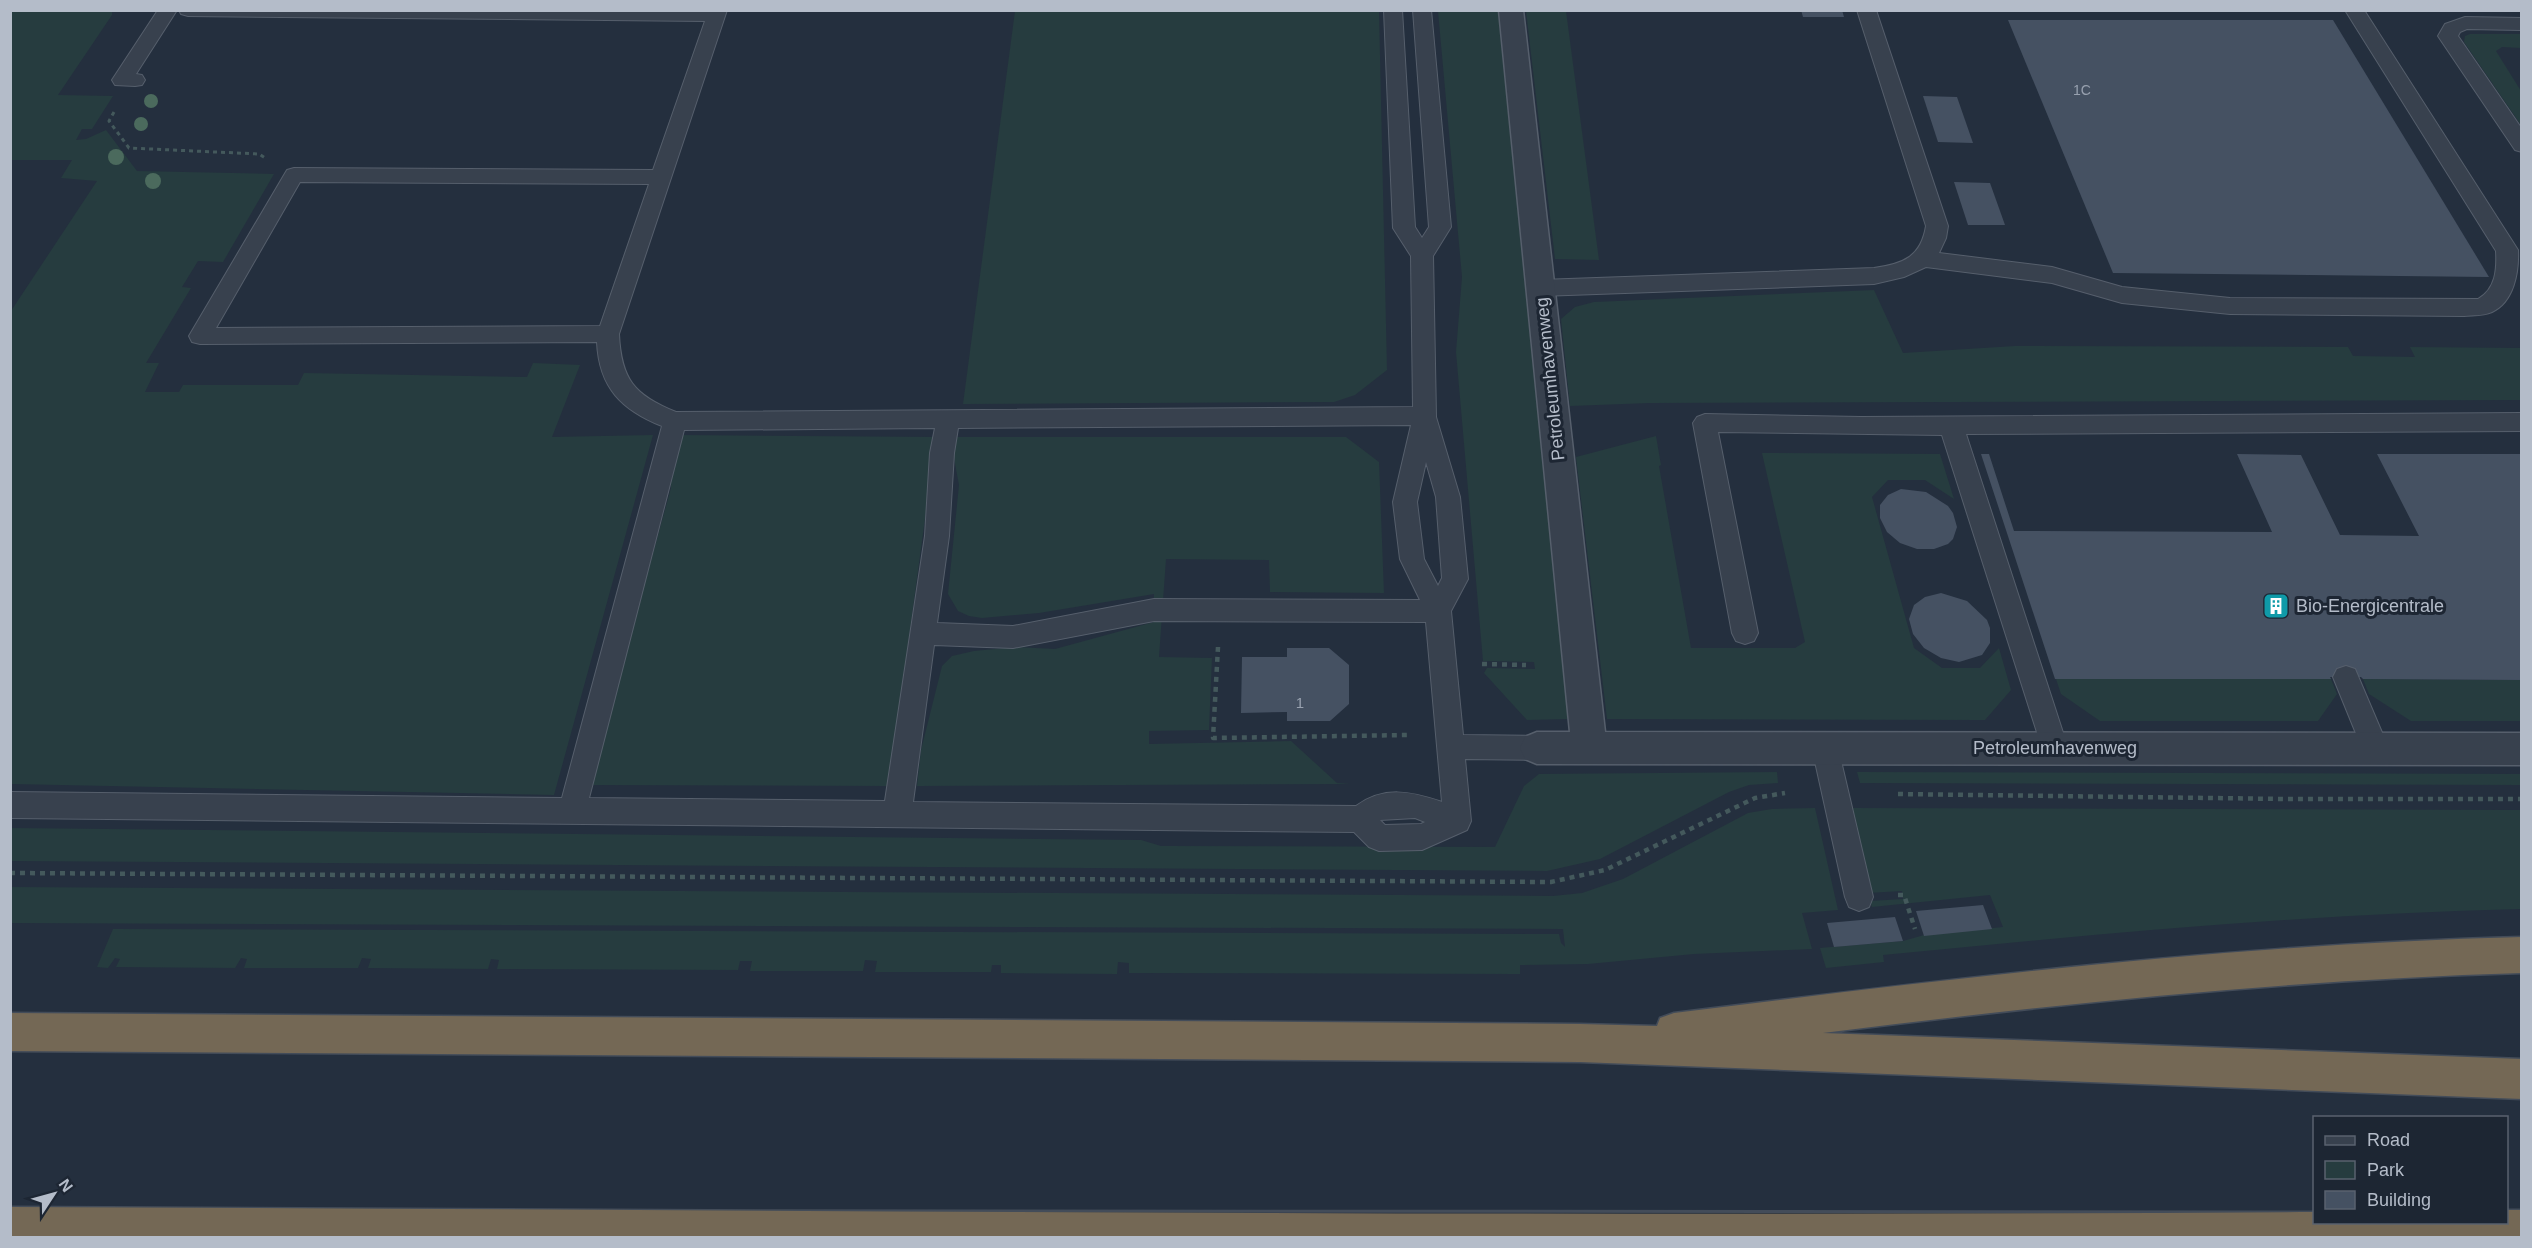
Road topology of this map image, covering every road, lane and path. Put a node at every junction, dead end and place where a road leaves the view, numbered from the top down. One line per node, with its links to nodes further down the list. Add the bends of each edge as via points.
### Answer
1 (168, 10): 10 (lane, via 122,81)
2 (188, 10): 8 (lane)
3 (1393, 10): 14 (lane, via 1404,228)
4 (1422, 10): 14 (lane, via 1440,227)
5 (1511, 10): 16 (street, Petroleumhavenweg)
6 (1866, 10): 15 (lane, via 1937,226 1936,238)
7 (2354, 10): 15 (lane, via 2507,250 2506,279 2485,305 2230,306 2122,295 2052,275)
8 (717, 13): 13 (lane)
9 (2522, 24): 11 (lane, via 2465,23 2452,28 2448,36)
10 (135, 80): 12 (path, via 109,121 129,148 260,154)
11 (2522, 145)
12 (294, 175): 13 (lane); 17 (lane, via 200,336)
13 (662, 177): 17 (lane)
14 (1422, 255): 18 (lane)
15 (1924, 259): 16 (lane, via 1913,267 1874,276)
16 (1540, 288): 29 (street, Petroleumhavenweg)
17 (608, 334): 20 (lane, via 612,372 623,391 654,414)
18 (1425, 416): 19 (lane); 24 (lane, via 1448,497 1455,579); 24 (lane, via 1405,502 1412,559)
19 (948, 419): 20 (lane); 25 (lane)
20 (675, 421): 36 (lane)
21 (2522, 422): 22 (lane)
22 (1951, 425): 26 (lane, via 1705,423); 32 (lane)
23 (1220, 610): 24 (lane); 25 (lane, via 1154,610 1013,637); 28 (path, via 1213,738)
24 (1438, 611): 28 (lane)
25 (923, 633): 37 (lane)
26 (1745, 633)
27 (2346, 677): 33 (lane)
28 (1449, 741): 30 (lane); 37 (lane, via 1457,821 1422,837 1379,838 1360,819)
29 (1589, 747): 30 (street, Petroleumhavenweg); 31 (street, Petroleumhavenweg)
30 (1537, 748)
31 (1825, 748): 32 (street, Petroleumhavenweg); 39 (lane)
32 (2055, 748): 33 (street, Petroleumhavenweg)
33 (2376, 749): 34 (street, Petroleumhavenweg)
34 (2522, 749)
35 (10, 806): 36 (lane)
36 (572, 812): 37 (lane)
37 (897, 815)
38 (1904, 895): 40 (path)
39 (1859, 897)
40 (1915, 929)
41 (2522, 955): 43 (highway, via 2146,977)
42 (10, 1032): 43 (highway)
43 (1580, 1043): 44 (highway)
44 (2522, 1079)
45 (10, 1228): 47 (highway)
46 (2522, 1231): 47 (highway)
47 (2120, 1236)

